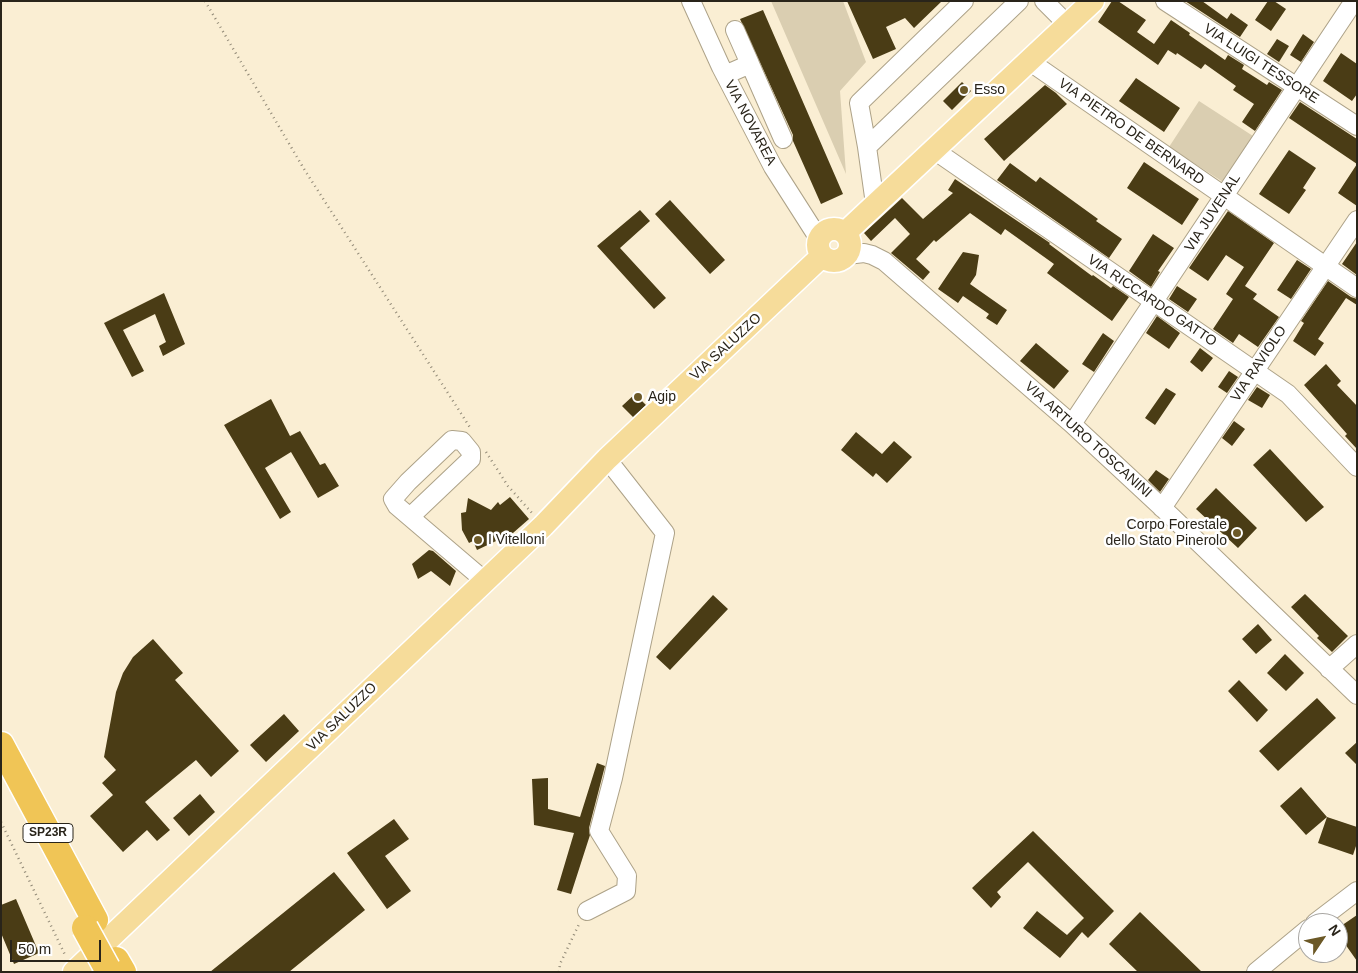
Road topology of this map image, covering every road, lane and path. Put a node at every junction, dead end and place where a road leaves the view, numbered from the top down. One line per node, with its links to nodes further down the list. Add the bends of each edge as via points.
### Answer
1 (205, 1): 29 (path, via 304,169)
2 (690, 1): 13 (street, VIA NOVAREA)
3 (964, 1): 17 (street, via 859,103)
4 (1019, 1): 17 (street)
5 (1044, 1): 9 (street)
6 (1093, 1): 9 (main road)
7 (1165, 1): 14 (street, VIA LUIGI TESSORE)
8 (1354, 1): 14 (street, VIA JUVENAL)
9 (1068, 25): 11 (main road)
10 (736, 30): 12 (street)
11 (1029, 61): 18 (main road); 19 (street, VIA PIETRO DE BERNARD)
12 (750, 64): 13 (street); 16 (street)
13 (725, 75): 23 (street, VIA NOVAREA, via 773,167)
14 (1295, 87): 15 (street, VIA LUIGI TESSORE); 19 (street, VIA JUVENAL)
15 (1357, 126)
16 (783, 139)
17 (867, 147): 20 (street)
18 (934, 150): 20 (main road); 26 (street, VIA RICCARDO GATTO)
19 (1224, 196): 24 (street, VIA PIETRO DE BERNARD); 26 (street, VIA JUVENAL)
20 (875, 204): 22 (main road)
21 (1357, 220): 24 (street, VIA RAVIOLO)
22 (846, 244): 23 (main road, via 838,230 830,229 824,233); 28 (street, VIA ARTURO TOSCANINI, via 884,261)
23 (821, 248): 31 (main road, VIA SALUZZO)
24 (1325, 265): 25 (street, VIA PIETRO DE BERNARD); 27 (street, VIA RAVIOLO)
25 (1357, 288)
26 (1153, 302): 27 (street, VIA RICCARDO GATTO); 28 (street, VIA JUVENAL)
27 (1254, 371): 32 (street, VIA RICCARDO GATTO, via 1288,394); 33 (street, VIA RAVIOLO)
28 (1072, 424): 33 (street, VIA ARTURO TOSCANINI)
29 (476, 436)
30 (481, 444): 35 (path, via 508,486)
31 (607, 459): 35 (main road, VIA SALUZZO); 44 (street, via 665,533 599,831 627,876 626,891)
32 (1357, 467)
33 (1162, 508): 38 (street, VIA ARTURO TOSCANINI)
34 (410, 517): 34 (street, via 471,459 471,452 462,441 452,440 394,497 397,506); 36 (street)
35 (543, 526): 36 (main road, VIA SALUZZO)
36 (485, 581): 48 (main road, VIA SALUZZO)
37 (1357, 644): 38 (street)
38 (1329, 669): 39 (street, VIA ARTURO TOSCANINI)
39 (1357, 695)
40 (1, 745): 46 (highway, SP23R)
41 (1, 771): 46 (highway, SP23R)
42 (1, 822): 48 (path)
43 (1357, 891): 45 (street)
44 (587, 911): 50 (path)
45 (1328, 913)
46 (90, 924): 49 (highway, SP23R, bridge)
47 (1298, 937): 51 (street)
48 (72, 968)
49 (114, 968)
50 (559, 972)
51 (1256, 972)

